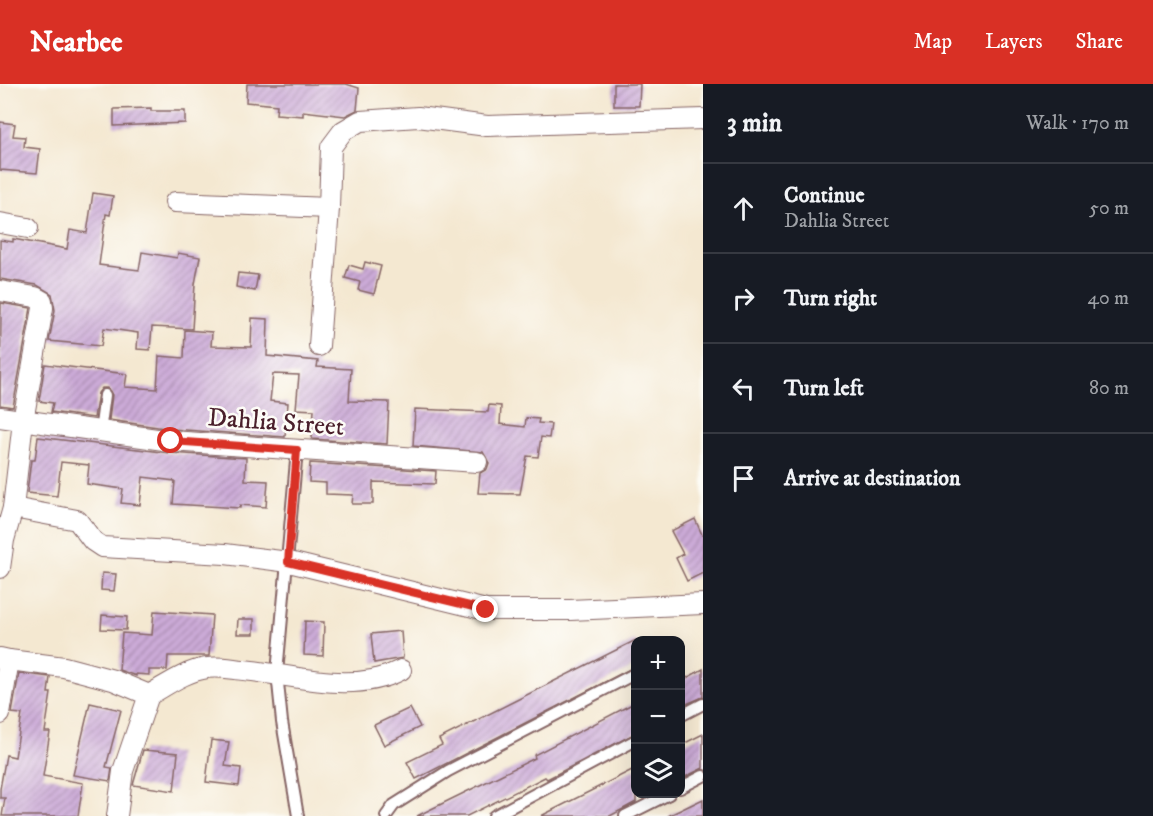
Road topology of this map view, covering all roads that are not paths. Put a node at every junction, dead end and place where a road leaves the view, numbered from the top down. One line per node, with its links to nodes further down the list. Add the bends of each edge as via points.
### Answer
1 (703, 119): 3 (street, via 487,126 418,117 360,121 343,131 332,147)
2 (175, 202): 3 (street)
3 (329, 208): 7 (street)
4 (0, 224): 5 (street)
5 (28, 228)
6 (0, 291): 10 (street, via 35,297 44,308)
7 (319, 346)
8 (105, 395): 11 (lane)
9 (0, 417): 10 (street, Dahlia Street)
10 (23, 421): 11 (street, Dahlia Street); 14 (street)
11 (100, 432): 12 (street, Dahlia Street)
12 (297, 450): 13 (street, Dahlia Street); 16 (lane)
13 (477, 462)
14 (13, 508): 15 (street); 16 (street, via 77,520 102,547)
15 (2, 540): 17 (street)
16 (288, 562): 18 (street, via 486,610); 21 (lane)
17 (0, 568)
18 (703, 604)
19 (5, 659): 23 (street, via 64,667); 25 (street)
20 (401, 670): 21 (street, via 361,683)
21 (277, 673): 23 (street, via 208,668 189,673); 32 (lane)
22 (631, 676): 33 (lane, via 448,771 394,805)
23 (149, 695): 31 (street, via 123,771)
24 (703, 704): 26 (lane)
25 (0, 714)
26 (685, 714)
27 (631, 743): 34 (lane)
28 (703, 776): 29 (lane)
29 (685, 786)
30 (661, 798): 35 (lane)
31 (118, 816)
32 (298, 816)
33 (386, 816)
34 (494, 816)
35 (625, 816)

